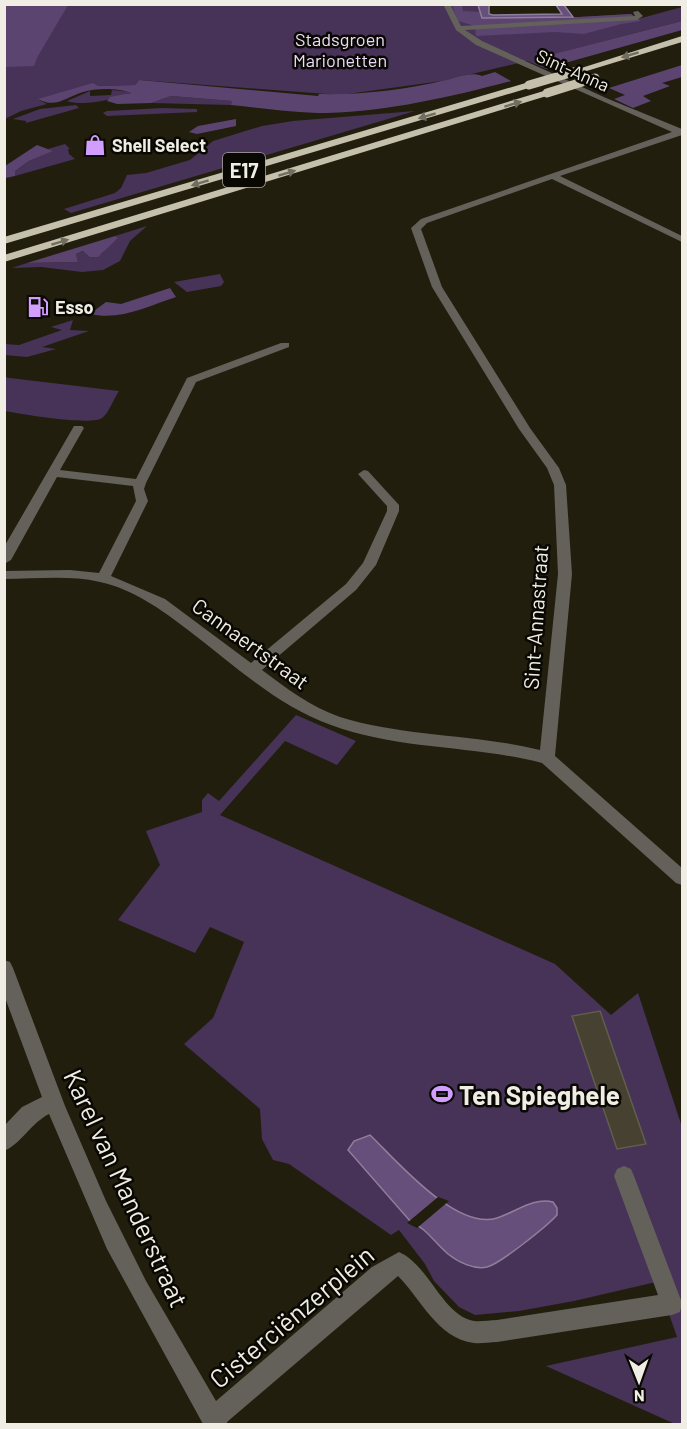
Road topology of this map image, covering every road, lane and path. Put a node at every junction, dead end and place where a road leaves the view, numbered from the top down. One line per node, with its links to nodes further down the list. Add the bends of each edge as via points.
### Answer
1 (446, 4): 3 (street, Sint-Anna)
2 (636, 12): 3 (street, Sint-Anna, via 640,16 637,18)
3 (459, 28): 9 (street, Sint-Anna, via 478,43 521,64)
4 (682, 39): 6 (highway, E17, one-way to 6, bridge)
5 (606, 75): 8 (highway, E17, one-way to 5, bridge)
6 (483, 99): 7 (highway); 13 (highway, E17, one-way to 13)
7 (457, 100)
8 (479, 114): 10 (highway, via 467,124); 14 (highway, E17, one-way to 8)
9 (681, 132): 11 (street)
10 (416, 144)
11 (552, 177): 12 (street); 26 (street, Sint-Annastraat, via 424,221 416,228 437,287 553,468 560,485 565,574)
12 (682, 239)
13 (4, 241)
14 (4, 259)
15 (285, 345): 16 (street)
16 (268, 351): 17 (street); 21 (street, via 190,380)
17 (282, 362)
18 (78, 428): 19 (street)
19 (52, 473): 21 (street); 22 (street)
20 (364, 474): 25 (street, via 393,505 369,565 351,587)
21 (140, 483): 24 (street, via 142,501)
22 (4, 560)
23 (4, 576): 24 (street, Cannaertstraat, via 70,574)
24 (104, 578): 25 (street, Cannaertstraat, via 160,602)
25 (251, 671): 26 (street, Cannaertstraat, via 293,701 335,721 383,733 515,750)
26 (547, 758): 27 (street)
27 (682, 879)
28 (4, 968): 29 (street, Karel van Manderstraat)
29 (52, 1102): 30 (street, via 29,1114); 32 (street, Karel van Manderstraat, via 114,1242)
30 (4, 1141)
31 (624, 1176): 32 (street, Cisterciënzerplein, via 672,1304 470,1332 448,1319 412,1273 399,1263 380,1275)
32 (214, 1422)

